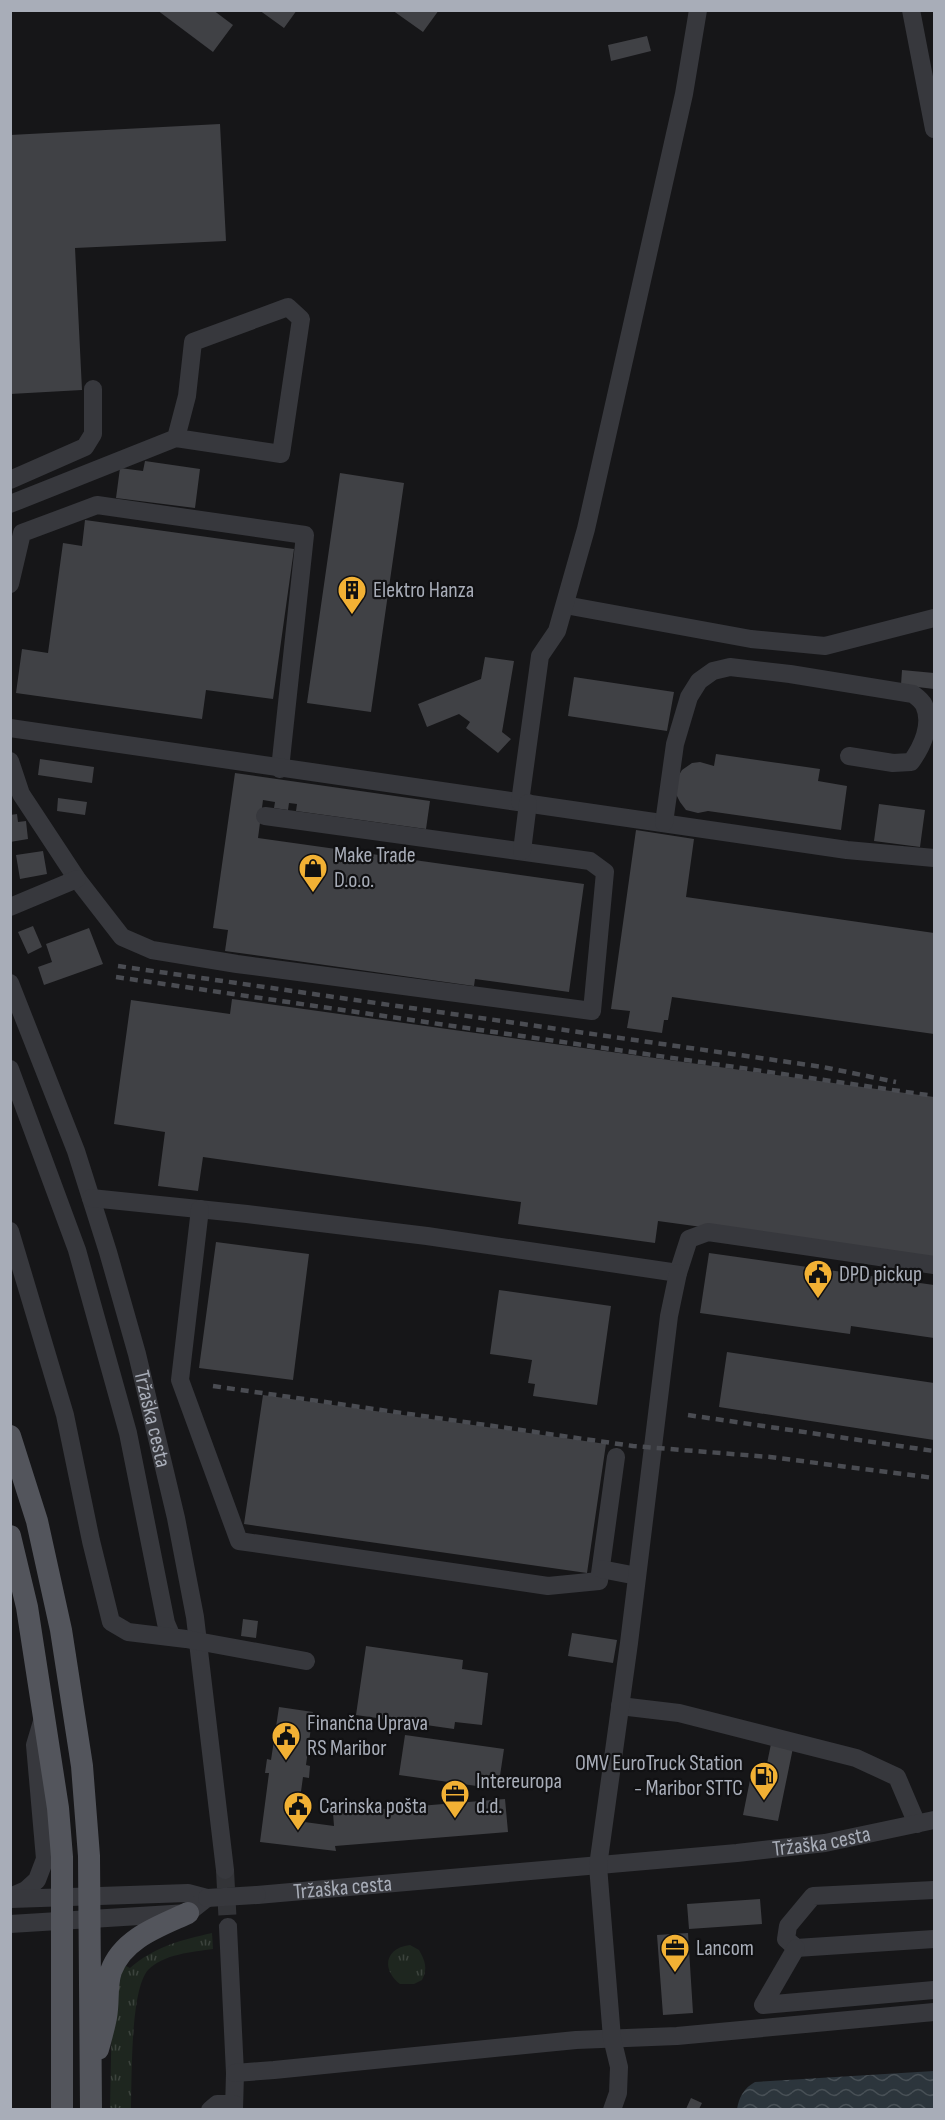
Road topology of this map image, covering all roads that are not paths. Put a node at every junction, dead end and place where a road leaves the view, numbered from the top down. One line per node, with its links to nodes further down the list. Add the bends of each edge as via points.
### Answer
1 (698, 10): 9 (street, via 684,94 586,529)
2 (911, 10): 3 (street)
3 (934, 129)
4 (93, 389): 6 (street, via 93,434 85,447)
5 (176, 438): 5 (street, via 187,396 193,342 288,307 301,319 281,454); 7 (street)
6 (10, 480)
7 (10, 504)
8 (10, 585): 14 (street, via 22,533 98,505 305,535)
9 (564, 605): 10 (street, via 751,639 825,646); 15 (street, via 557,631 540,656)
10 (934, 618)
11 (10, 728): 14 (street)
12 (849, 756): 17 (street, via 911,762 921,748 927,722 924,705 914,694 790,674 730,667 713,671 699,681 689,697 675,744)
13 (10, 761): 20 (street, via 21,794)
14 (280, 769): 15 (street)
15 (524, 803): 17 (street); 18 (street)
16 (265, 816): 18 (street)
17 (664, 823): 19 (street, via 847,850)
18 (522, 851): 20 (street, via 591,861 605,872 592,1011 152,950 122,937)
19 (934, 858)
20 (77, 879): 21 (street)
21 (10, 907)
22 (10, 983): 23 (street, Tržaška cesta)
23 (17, 1018): 25 (street, Tržaška cesta, via 76,1151)
24 (10, 1070): 35 (street, via 77,1251 128,1433 165,1623)
25 (91, 1198): 26 (street); 36 (street, Tržaška cesta, via 136,1353 176,1518)
26 (200, 1209): 29 (street, via 427,1236); 33 (street, via 180,1380 239,1541 548,1586 599,1581)
27 (10, 1231): 35 (street, via 65,1414 111,1622 128,1632)
28 (934, 1265): 29 (street, via 708,1232 689,1239)
29 (678, 1273): 34 (street, via 669,1316)
30 (10, 1436): 44 (main road, via 37,1521 61,1630 82,1766)
31 (616, 1457): 33 (street)
32 (10, 1536): 39 (main road, via 27,1606)
33 (601, 1569): 34 (street)
34 (637, 1576): 38 (street)
35 (172, 1636): 36 (street)
36 (198, 1641): 37 (street); 42 (street, Tržaška cesta)
37 (306, 1661)
38 (620, 1706): 40 (street, via 679,1713 856,1758 897,1777); 41 (street)
39 (44, 1713): 45 (street, via 35,1745 45,1858 37,1880); 46 (main road, via 58,1808)
40 (926, 1822): 41 (street, Tržaška cesta, via 825,1843)
41 (598, 1866): 47 (street, Tržaška cesta, bridge); 57 (street)
42 (225, 1870)
43 (934, 1890): 54 (street, via 813,1896 788,1926 786,1939)
44 (90, 1897): 46 (street, Tržaška cesta); 47 (street, Tržaška cesta, via 188,1893); 49 (main road)
45 (10, 1898): 46 (street, Tržaška cesta)
46 (62, 1898): 50 (main road)
47 (207, 1898): 48 (street)
48 (188, 1913): 49 (street); 58 (main road, via 143,1934 119,1957 111,1971 106,2016)
49 (90, 1920): 50 (street); 58 (main road)
50 (62, 1922): 51 (street); 61 (main road)
51 (10, 1924)
52 (228, 1927): 59 (street)
53 (934, 1939): 54 (street)
54 (796, 1948): 55 (street, via 764,2005)
55 (934, 1990)
56 (934, 2013): 57 (street, via 677,2036)
57 (612, 2038): 59 (street); 64 (street, via 619,2067 618,2093)
58 (92, 2073): 62 (main road)
59 (235, 2073): 60 (street)
60 (234, 2107): 63 (street, via 217,2104)
61 (62, 2109)
62 (91, 2109)
63 (210, 2109)
64 (612, 2109)

